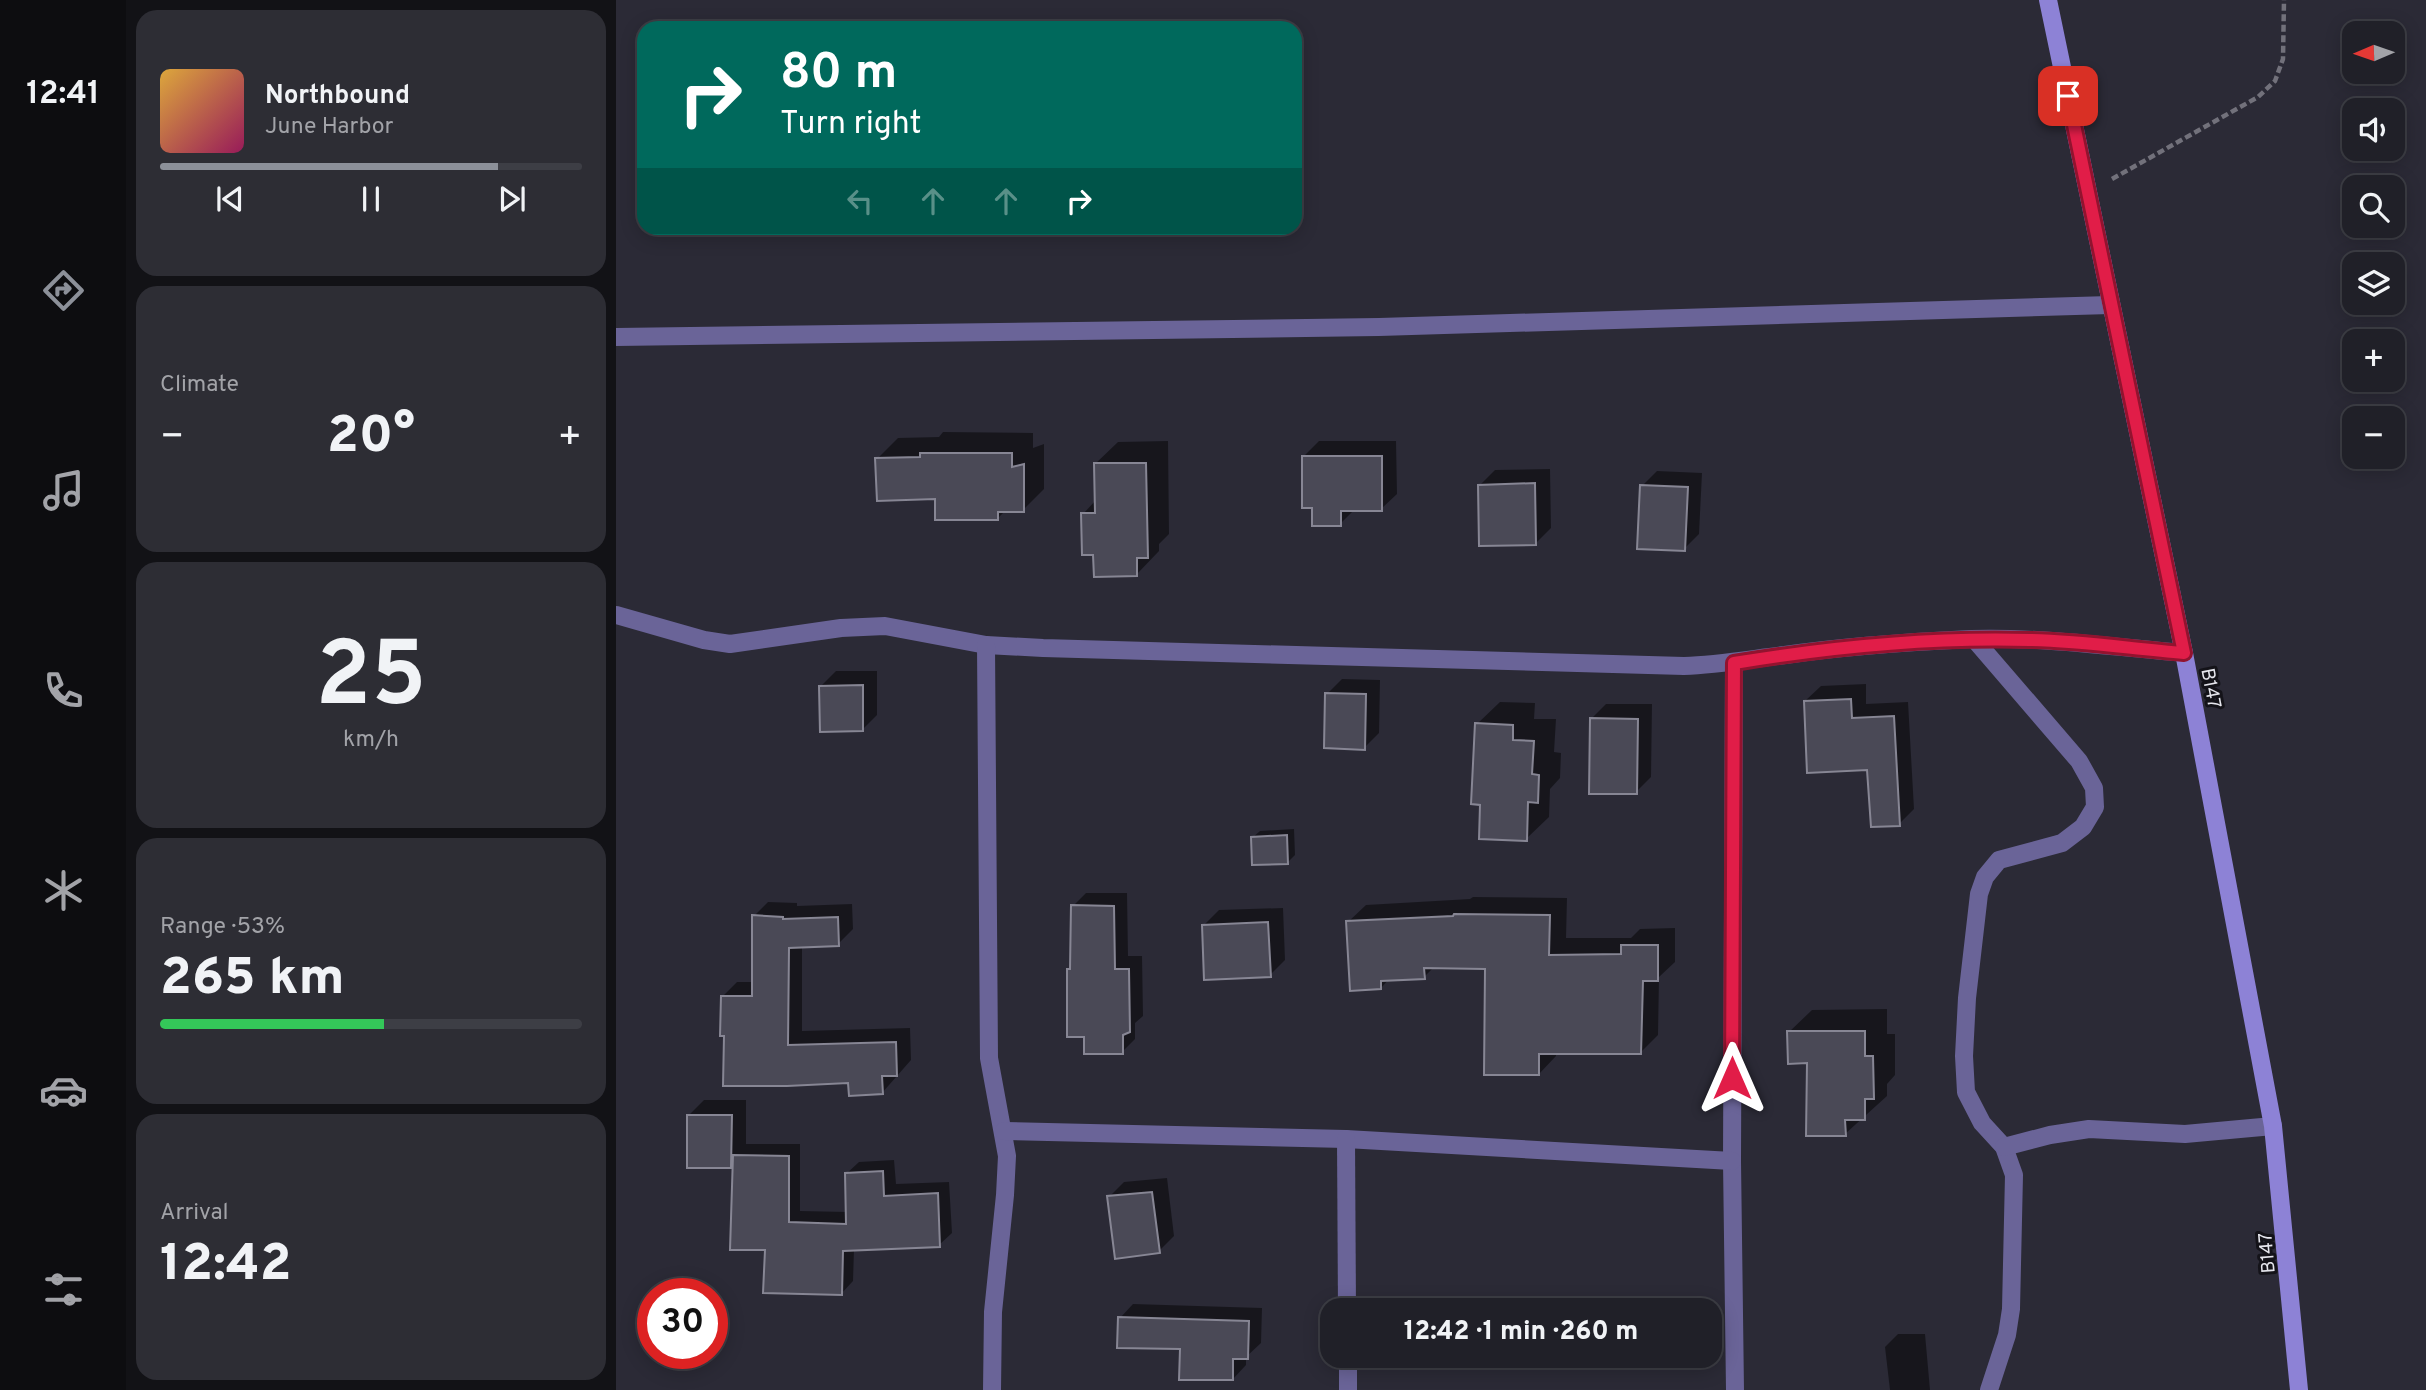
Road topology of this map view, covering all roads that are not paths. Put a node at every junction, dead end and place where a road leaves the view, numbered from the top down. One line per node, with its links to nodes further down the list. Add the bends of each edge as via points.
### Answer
1 (2048, 0): 2 (main road, B147 / B147)
2 (2110, 305): 3 (street, via 1379,327); 7 (main road, B147 / B147)
3 (616, 337)
4 (616, 615): 6 (street, via 730,644 885,626)
5 (1974, 639): 7 (street); 8 (street, via 1786,654); 12 (street, via 2079,761 2094,788 2095,807 2083,827 2062,843 1999,860 1984,877 1979,894 1966,998 1966,1092 1982,1123)
6 (986, 645): 8 (street, via 1684,666); 10 (street, via 989,1058)
7 (2184, 653): 9 (main road, B147 / B147)
8 (1734, 663): 13 (street)
9 (2273, 1126): 12 (street, via 2185,1134 2089,1129); 20 (main road, B147 / B147)
10 (1004, 1131): 11 (street); 16 (street, via 1007,1156 993,1312)
11 (1346, 1139): 13 (street); 14 (street)
12 (2004, 1147): 19 (street, via 2014,1175 2011,1309)
13 (1732, 1161): 18 (street)
14 (1347, 1298)
15 (1348, 1368): 17 (street)
16 (992, 1390)
17 (1348, 1390)
18 (1735, 1390)
19 (1989, 1390)
20 (2299, 1390)

